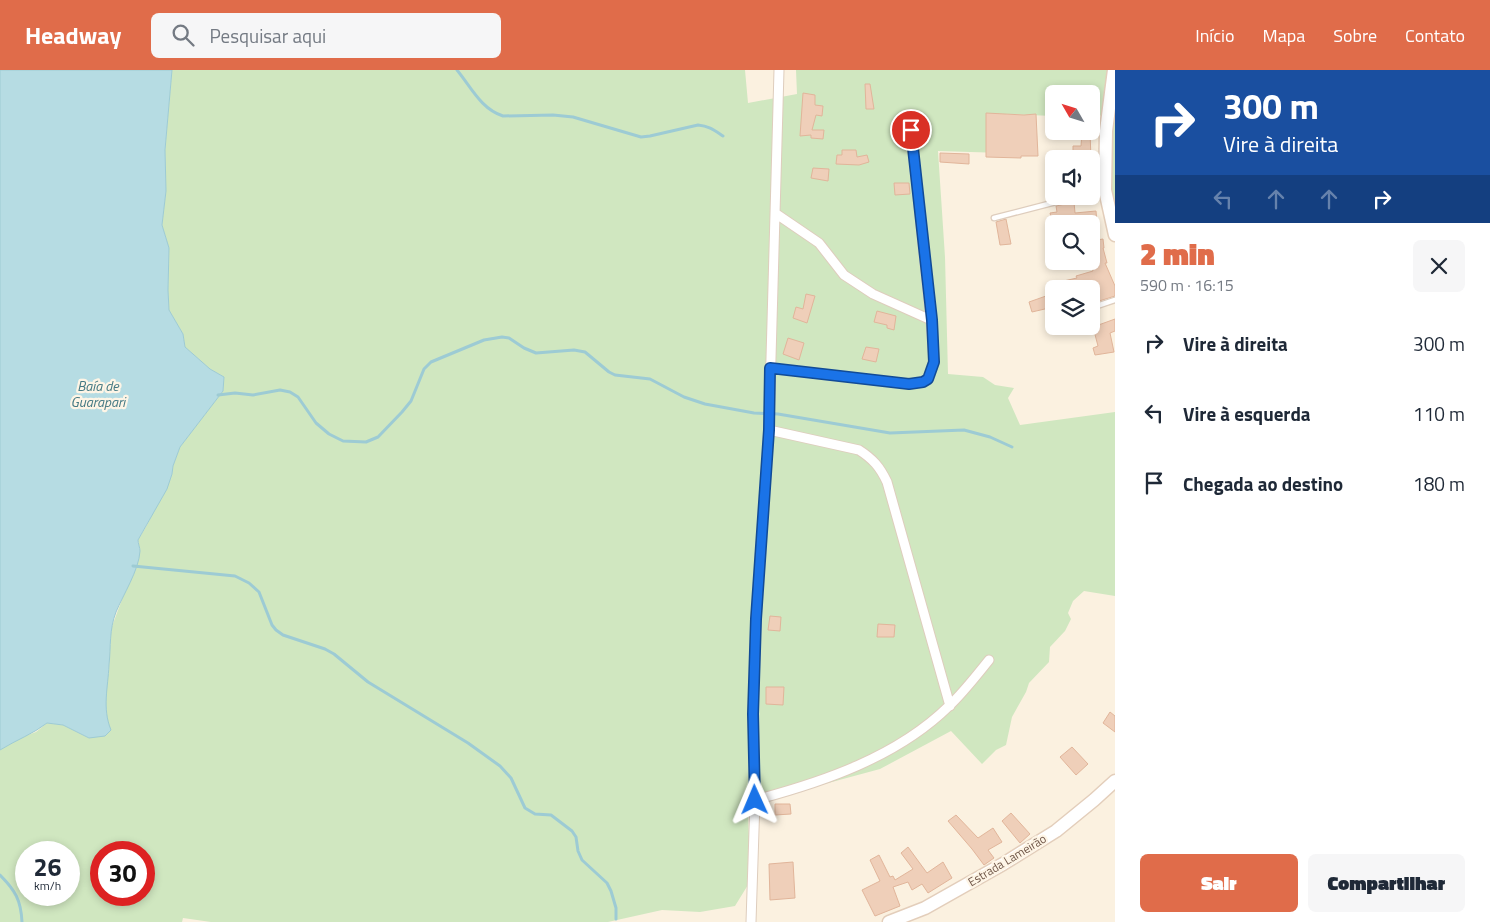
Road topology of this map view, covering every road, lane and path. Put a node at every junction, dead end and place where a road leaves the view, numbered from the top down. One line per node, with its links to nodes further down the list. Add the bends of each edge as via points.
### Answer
1 (779, 70): 7 (street)
2 (1114, 70): 4 (street, via 1106,131)
3 (911, 130): 12 (street)
4 (1104, 190): 5 (lane); 9 (street)
5 (1100, 191)
6 (1045, 205): 8 (lane)
7 (775, 212): 12 (street, via 819,243 844,275 873,294); 13 (street)
8 (994, 218)
9 (1115, 235)
10 (1115, 300): 11 (lane)
11 (1100, 305)
12 (932, 320): 13 (street, via 934,362 931,374 923,382 909,384)
13 (770, 368): 14 (street)
14 (769, 430): 16 (street, via 859,450 881,467); 18 (street, via 756,619)
15 (989, 660): 16 (street)
16 (950, 706): 18 (street, via 892,748 804,787)
17 (1115, 781): 20 (street, Estrada Lameirão, via 1056,831 1003,864 925,908)
18 (755, 800): 19 (street)
19 (751, 922)
20 (888, 922)

